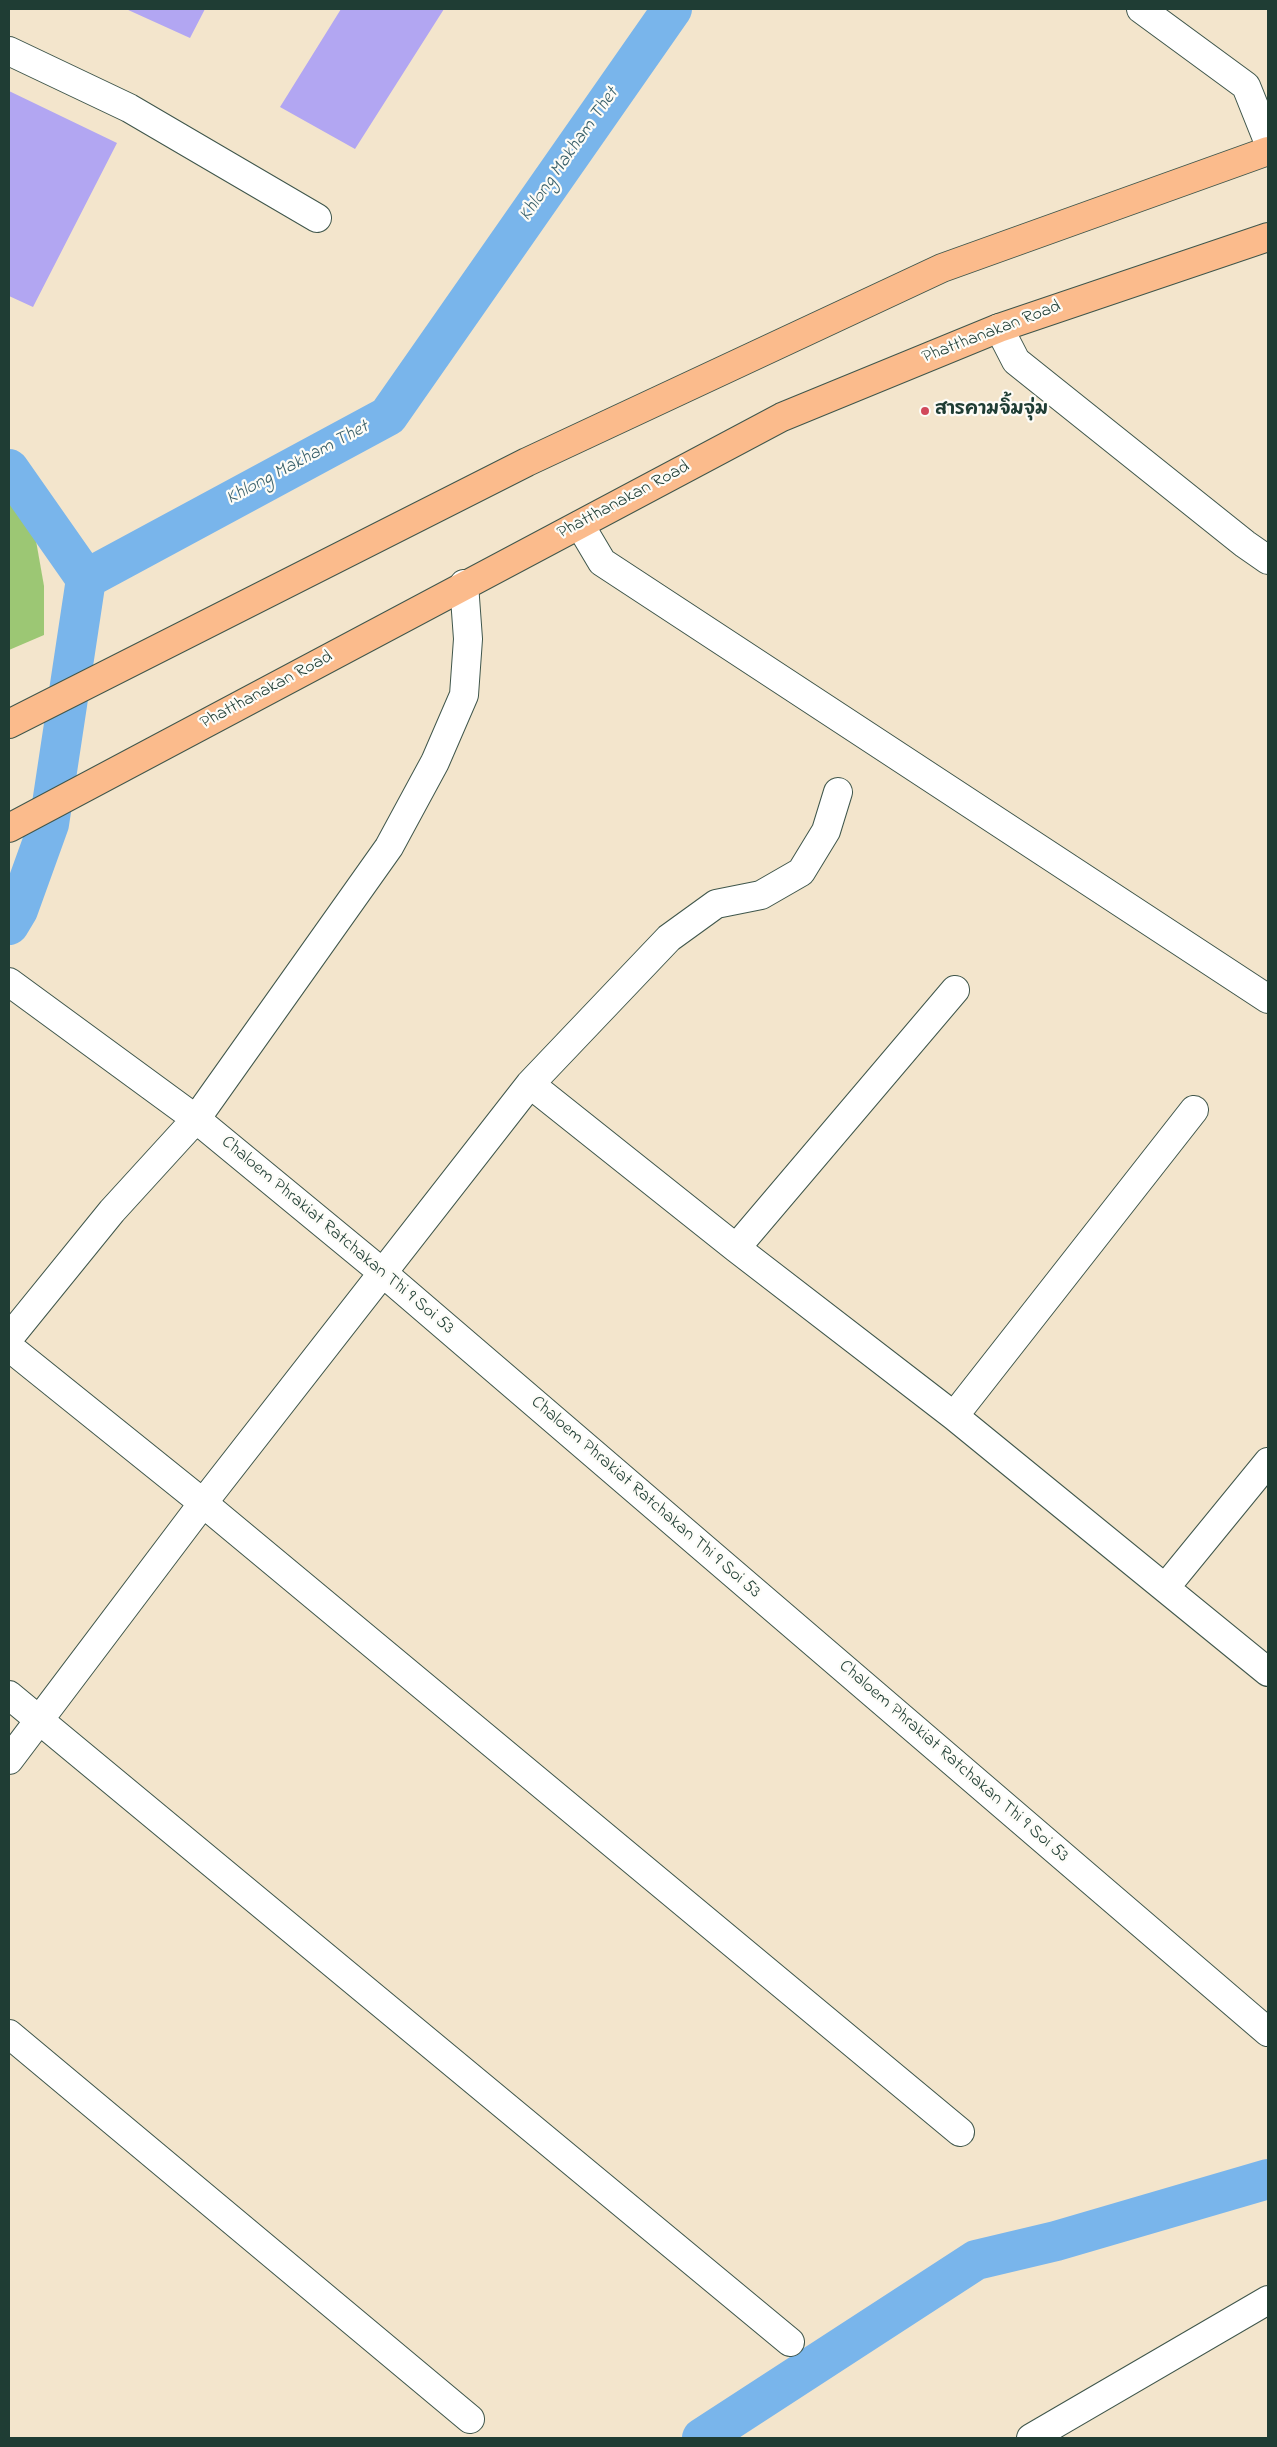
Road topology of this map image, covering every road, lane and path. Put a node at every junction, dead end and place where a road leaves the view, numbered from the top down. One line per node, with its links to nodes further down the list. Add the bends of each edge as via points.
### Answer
1 (1141, 9): 3 (street, via 1246,86)
2 (9, 52): 5 (street, via 129,108)
3 (1268, 141)
4 (1268, 151): 11 (main road, via 942,268 527,462)
5 (317, 218)
6 (1268, 237): 7 (main road, Phatthanakan Road)
7 (1000, 328): 8 (main road, Phatthanakan Road, via 782,417); 9 (street, via 1016,361)
8 (580, 525): 10 (main road, Phatthanakan Road); 16 (street, via 602,562)
9 (1268, 560)
10 (464, 584): 13 (main road, Phatthanakan Road); 19 (street, via 468,639 464,695 436,762 390,847)
11 (17, 719)
12 (838, 792): 17 (street, via 826,831 801,872 761,895 716,904 669,938)
13 (9, 828)
14 (16, 987): 19 (street, Chaloem Phrakiat Ratchakan Thi 9 Soi 53)
15 (956, 990): 20 (street)
16 (1268, 999)
17 (530, 1084): 20 (street); 21 (street)
18 (1194, 1110): 24 (street)
19 (196, 1119): 21 (street, Chaloem Phrakiat Ratchakan Thi 9 Soi 53); 22 (street, via 112,1211)
20 (736, 1248): 24 (street)
21 (383, 1273): 26 (street); 32 (street, Chaloem Phrakiat Ratchakan Thi 9 Soi 53)
22 (9, 1338)
23 (9, 1348): 26 (street)
24 (954, 1416): 27 (street)
25 (1268, 1462): 27 (street)
26 (203, 1502): 30 (street); 34 (street)
27 (1165, 1588): 28 (street)
28 (1268, 1672)
29 (9, 1695): 30 (street)
30 (40, 1719): 31 (street); 36 (street)
31 (9, 1760)
32 (1268, 2032)
33 (9, 2034): 37 (street)
34 (960, 2132)
35 (1268, 2300): 38 (street)
36 (790, 2342)
37 (470, 2418)
38 (1031, 2438)

